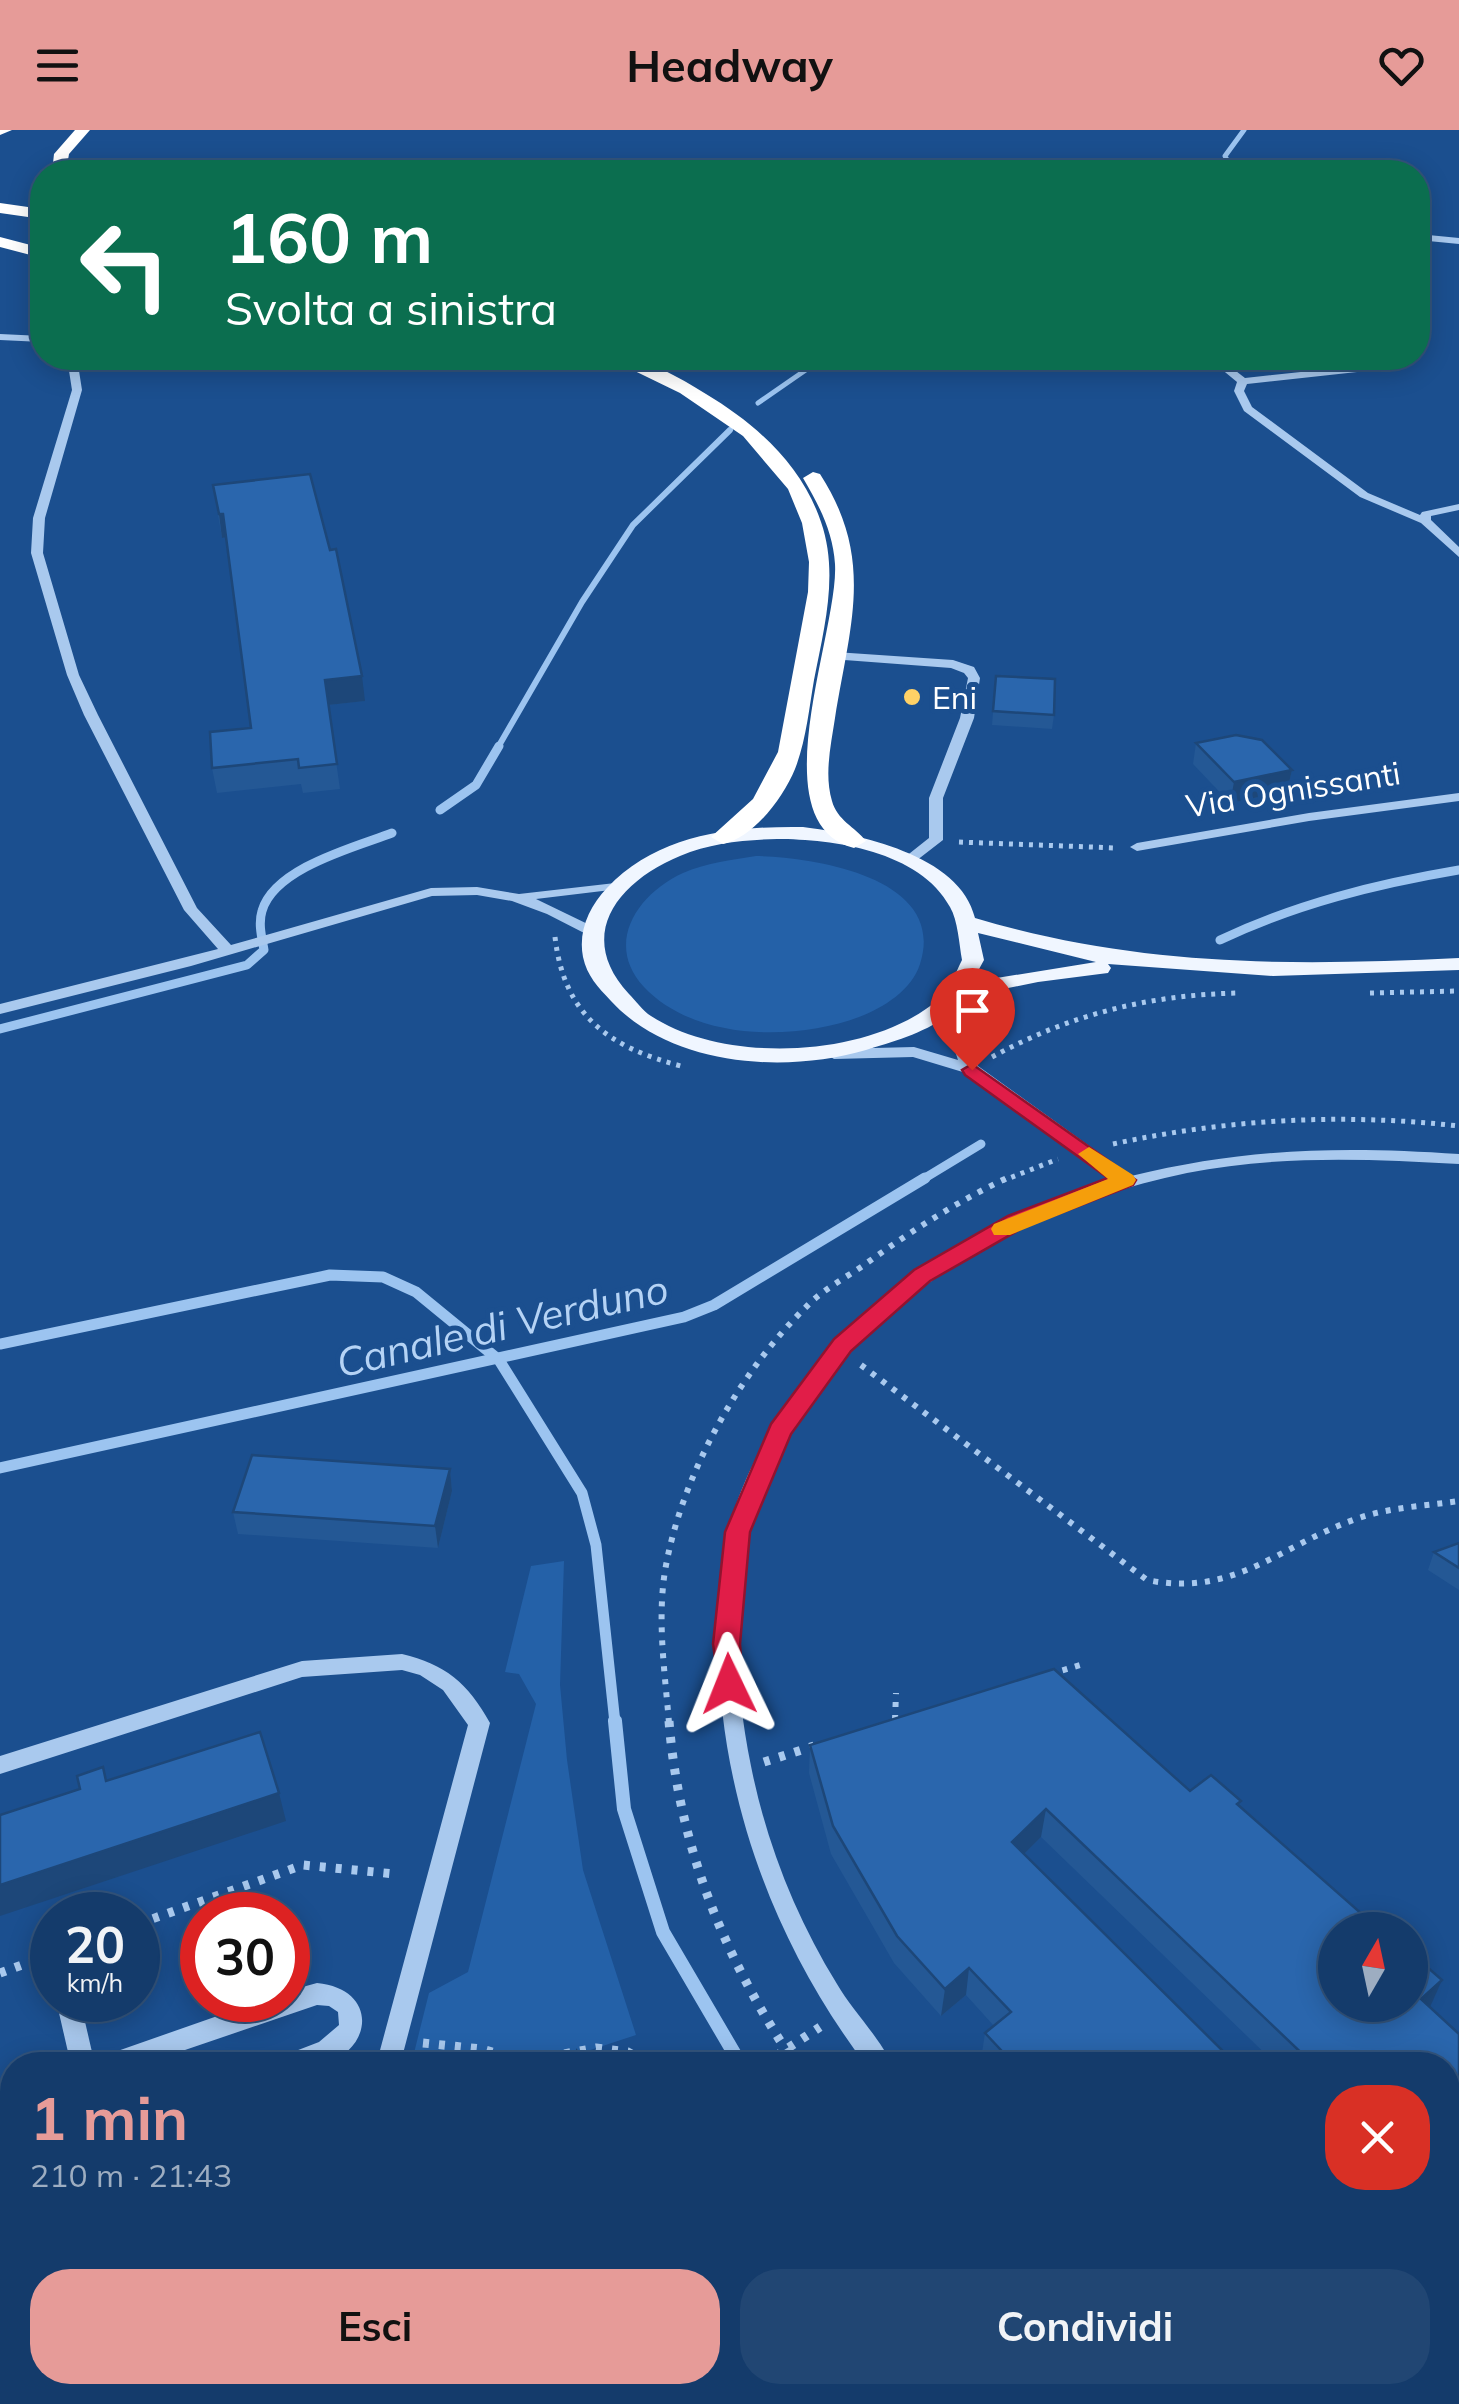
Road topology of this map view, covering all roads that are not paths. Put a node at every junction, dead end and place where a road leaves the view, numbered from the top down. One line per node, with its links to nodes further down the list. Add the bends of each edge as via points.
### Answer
1 (83, 130): 2 (highway)
2 (60, 160)
3 (0, 208): 4 (highway)
4 (30, 212)
5 (0, 224): 6 (highway)
6 (30, 228)
7 (1430, 239): 9 (street)
8 (0, 242): 10 (highway)
9 (1459, 242)
10 (30, 250)
11 (0, 337): 12 (street)
12 (30, 338)
13 (74, 370): 32 (street, via 78,390 38,518 37,553 91,716 191,910)
14 (649, 370): 24 (highway, via 730,415 784,466 812,515 820,560 820,593 789,760 768,801)
15 (676, 370): 22 (highway, via 746,410 805,463 834,515 844,561)
16 (1228, 370): 18 (street)
17 (1348, 370): 18 (street)
18 (1242, 382): 20 (street, via 1248,409 1364,496)
19 (1459, 507): 20 (street, via 1426,514)
20 (1425, 521): 21 (street)
21 (1459, 553)
22 (835, 656): 25 (highway, via 816,763 820,803); 27 (street, via 953,664 974,678 967,718 936,798 936,840)
23 (1459, 797): 26 (street, Via Ognissanti)
24 (723, 837): 25 (main road, via 776,832); 28 (main road, via 664,856)
25 (854, 842): 27 (main road)
26 (1137, 848)
27 (907, 861): 30 (main road, via 946,889)
28 (619, 885): 29 (street); 31 (main road)
29 (524, 896): 31 (street); 32 (street, via 431,892)
30 (968, 923): 33 (main road, via 1066,953); 35 (main road, via 969,969)
31 (592, 932): 37 (main road, via 605,984 657,1028 739,1054)
32 (233, 948): 36 (street)
33 (1160, 964): 34 (main road, via 1344,970); 35 (main road, via 1072,969)
34 (1459, 964)
35 (952, 996): 37 (main road, via 907,1031); 38 (street, via 962,1054)
36 (0, 1009)
37 (832, 1054): 38 (street, via 914,1052)
38 (978, 1066): 40 (street)
39 (1459, 1160): 40 (street, via 1288,1153)
40 (1125, 1180): 47 (street, via 1016,1222 922,1275 840,1349 780,1430 738,1532 727,1644 738,1770 806,1948)
41 (0, 1765): 46 (street, via 302,1669 402,1662 450,1684 479,1723)
42 (73, 2022): 43 (street)
43 (81, 2052)
44 (145, 2052): 45 (street, via 324,1991 343,1998 350,2010 342,2040)
45 (325, 2052)
46 (393, 2052)
47 (870, 2052)

